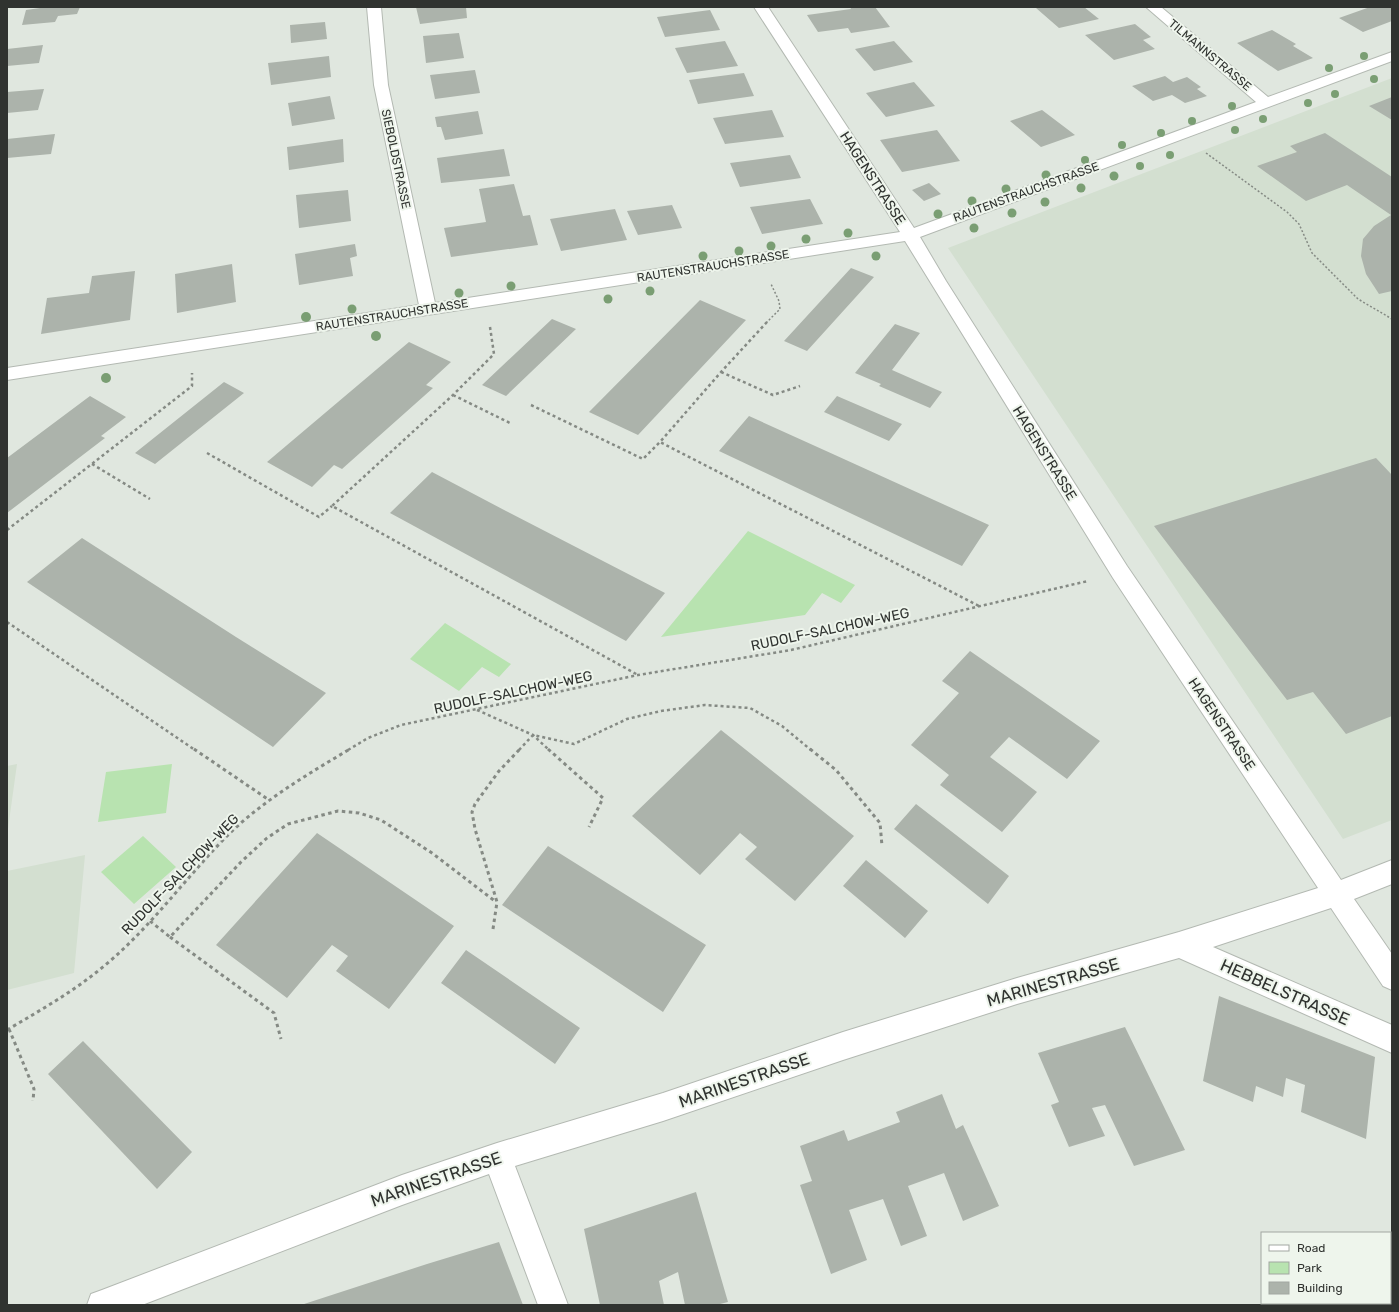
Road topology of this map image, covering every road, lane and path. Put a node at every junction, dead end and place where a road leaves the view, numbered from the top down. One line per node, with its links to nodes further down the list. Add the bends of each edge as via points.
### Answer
1 (374, 7): 10 (street, SIEBOLDSTRASSE, via 381,85)
2 (761, 7): 7 (street, HAGENSTRASSE)
3 (1153, 7): 5 (street, TILMANNSTRASSE)
4 (1392, 56): 5 (street, RAUTENSTRAUCHSTRASSE)
5 (1266, 103): 6 (street, RAUTENSTRAUCHSTRASSE)
6 (1180, 135): 7 (street, RAUTENSTRAUCHSTRASSE); 11 (path, via 1287,212 1299,224 1312,253 1358,299)
7 (910, 235): 8 (street, RAUTENSTRAUCHSTRASSE); 25 (street, HAGENSTRASSE)
8 (761, 259): 9 (street, RAUTENSTRAUCHSTRASSE); 13 (path, via 780,309)
9 (486, 300): 10 (street, RAUTENSTRAUCHSTRASSE); 16 (path, via 494,354)
10 (428, 309): 12 (street, RAUTENSTRAUCHSTRASSE)
11 (1392, 319)
12 (191, 346): 14 (street, RAUTENSTRAUCHSTRASSE); 21 (path, via 192,386)
13 (721, 372): 15 (path, via 774,395); 19 (path)
14 (7, 374)
15 (800, 386)
16 (453, 395): 18 (path); 23 (path)
17 (531, 405): 19 (path, via 643,459)
18 (512, 424)
19 (660, 442): 26 (path)
20 (207, 453): 23 (path, via 319,517)
21 (92, 464): 22 (path); 24 (path)
22 (150, 499)
23 (332, 506): 28 (path)
24 (7, 530)
25 (1120, 572): 26 (path, RUDOLF-SALCHOW-WEG); 35 (street, HAGENSTRASSE)
26 (980, 607): 28 (path, RUDOLF-SALCHOW-WEG, via 791,650)
27 (7, 622): 31 (path)
28 (638, 675): 29 (path, RUDOLF-SALCHOW-WEG)
29 (477, 710): 30 (path); 31 (path, RUDOLF-SALCHOW-WEG, via 402,726 368,738)
30 (533, 735): 32 (path, via 603,798); 33 (path, via 574,744 627,719 661,711 706,705 750,708 782,726 836,770 880,823); 36 (path, via 499,771 472,812)
31 (269, 800): 37 (path, RUDOLF-SALCHOW-WEG, via 229,834)
32 (589, 827)
33 (882, 846)
34 (1392, 872): 35 (street, MARINESTRASSE)
35 (1336, 894): 40 (street, MARINESTRASSE); 41 (street)
36 (497, 902): 38 (path); 39 (path, via 432,853 381,820 359,813 338,811 288,824 267,838)
37 (150, 921): 39 (path); 42 (path, RUDOLF-SALCHOW-WEG, via 111,960 71,992)
38 (493, 929)
39 (170, 937): 43 (path, via 274,1013)
40 (1179, 945): 44 (street, HEBBELSTRASSE); 46 (street, MARINESTRASSE, via 1017,991 663,1107)
41 (1392, 977)
42 (8, 1029): 45 (path, via 34,1089)
43 (282, 1039)
44 (1392, 1039)
45 (33, 1101)
46 (497, 1157): 47 (street, MARINESTRASSE, via 402,1190); 48 (street)
47 (102, 1305)
48 (553, 1305)

